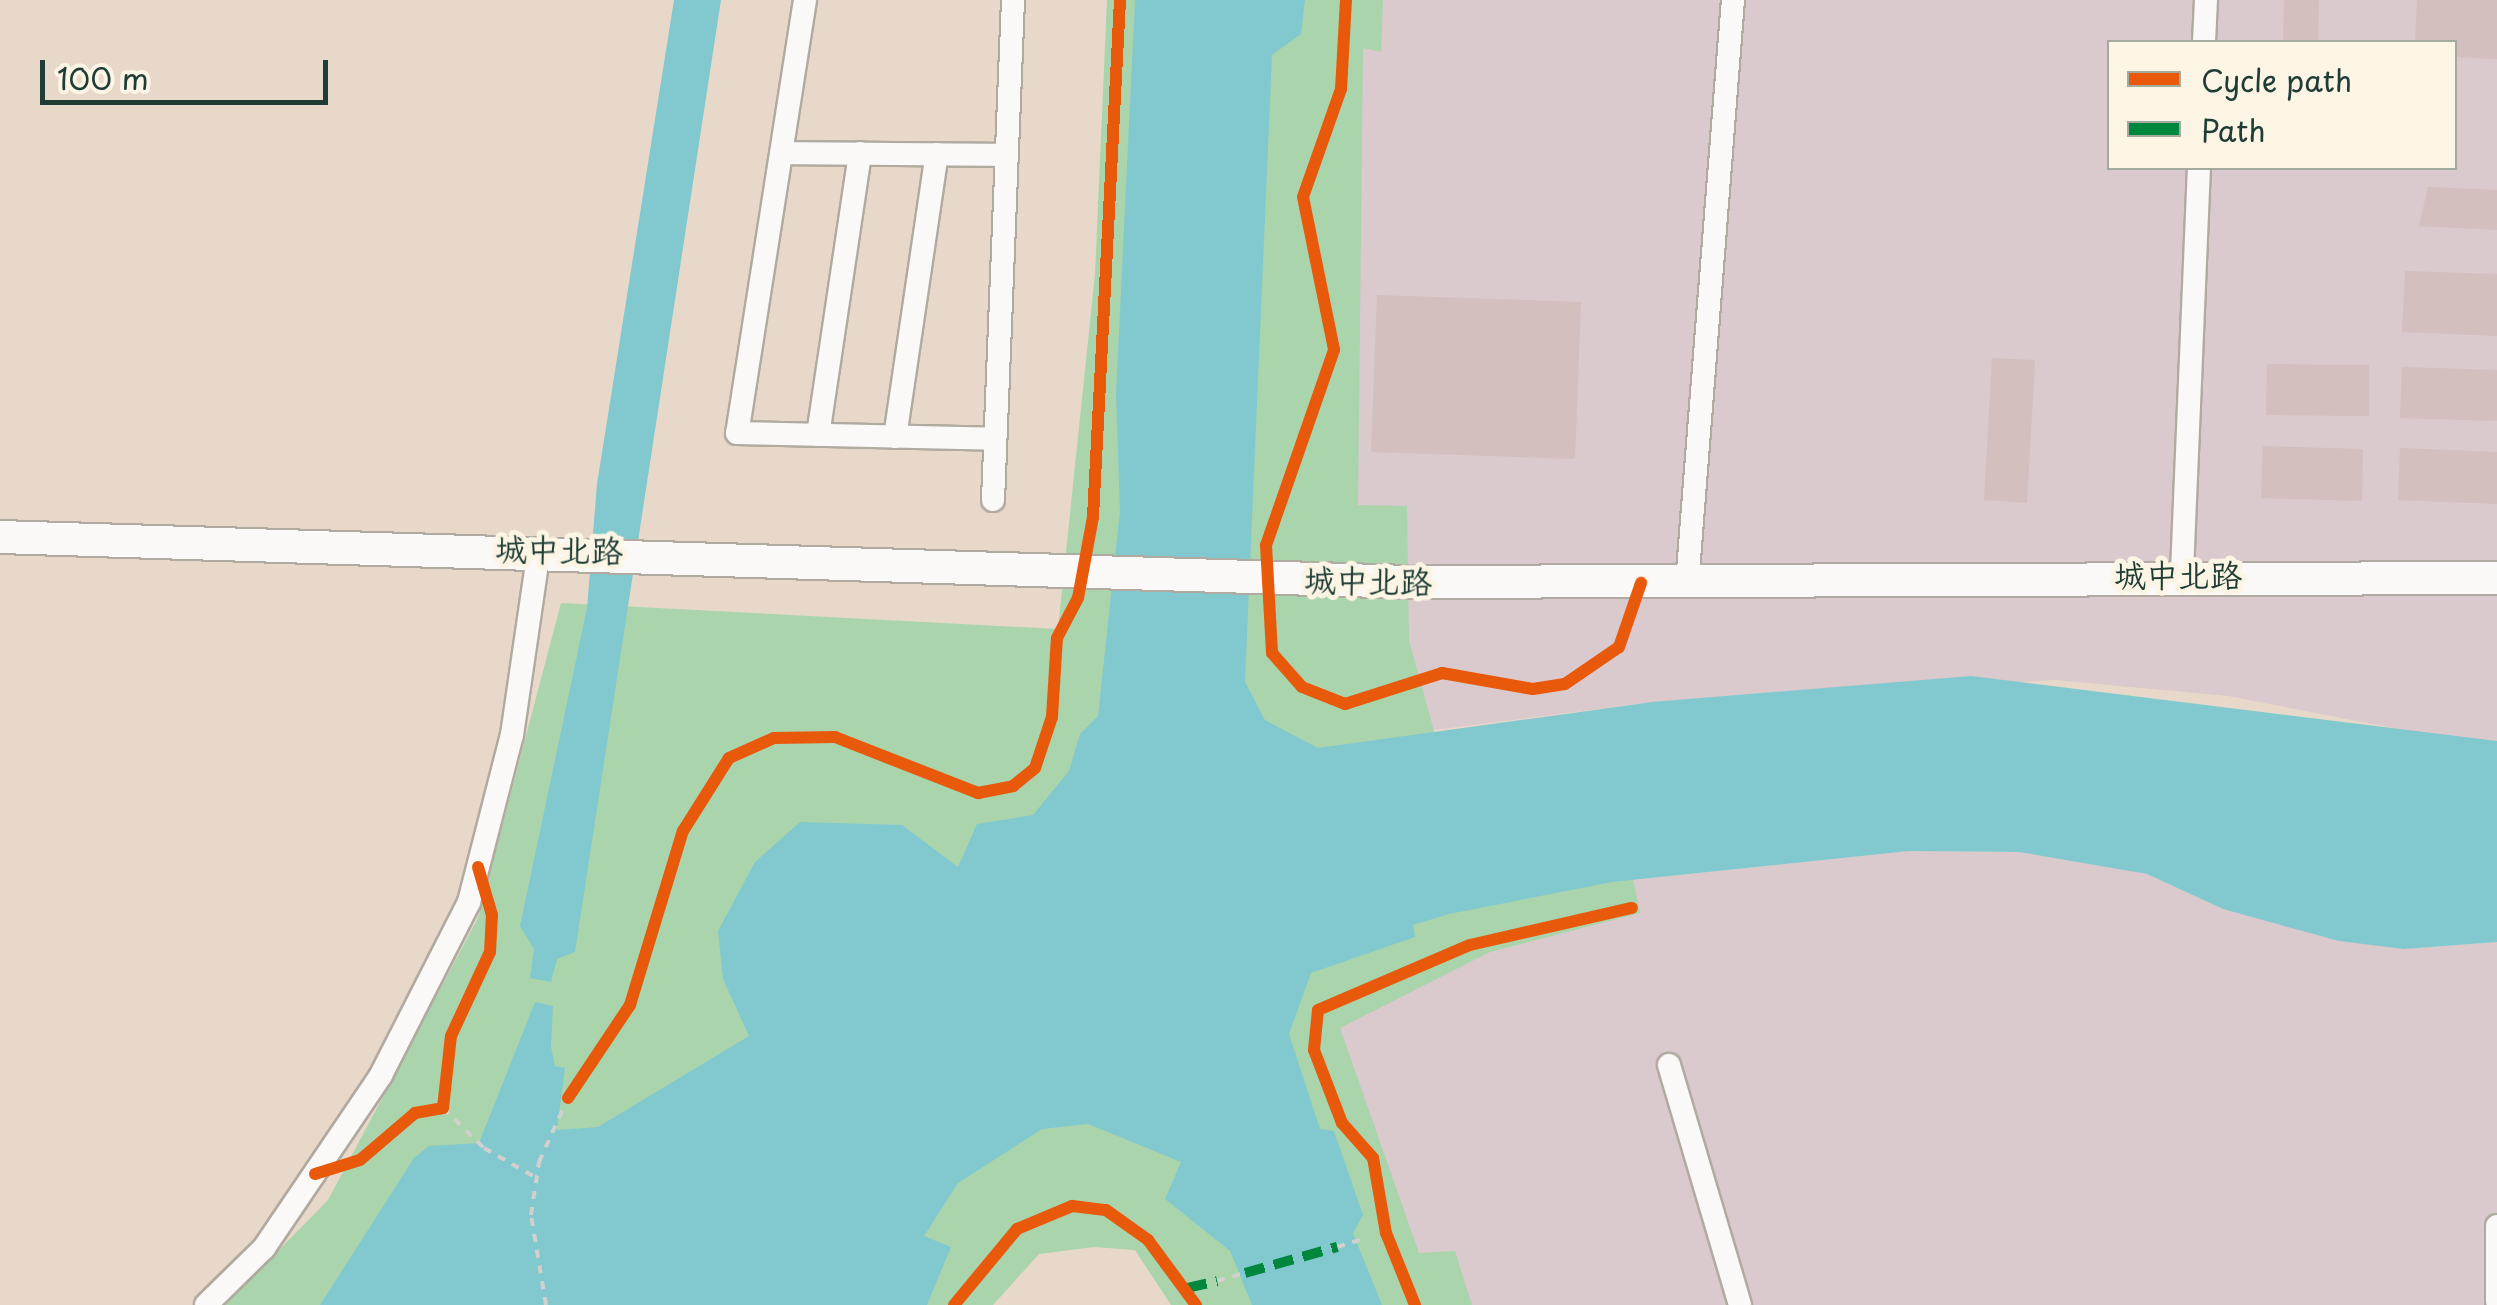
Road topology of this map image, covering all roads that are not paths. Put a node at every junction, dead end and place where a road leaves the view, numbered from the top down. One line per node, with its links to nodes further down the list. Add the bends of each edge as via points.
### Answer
1 (804, 0): 6 (street)
2 (1013, 0): 9 (street)
3 (1732, 0): 19 (street)
4 (2206, 0): 5 (street)
5 (2204, 40)
6 (782, 152): 7 (street); 11 (street, via 737,434)
7 (860, 153): 8 (street); 11 (street)
8 (937, 154): 9 (street); 12 (street)
9 (1006, 155): 13 (street)
10 (2199, 170): 17 (street)
11 (818, 435): 12 (street)
12 (894, 437): 13 (street)
13 (995, 440): 14 (street)
14 (992, 500)
15 (0, 537): 16 (street, 城中北路)
16 (549, 549): 19 (street, 城中北路, via 938,568); 23 (street, via 512,735 469,902 381,1076 264,1248)
17 (2182, 572): 18 (street, 城中北路); 19 (street, 城中北路)
18 (2497, 578)
19 (1686, 584)
20 (1669, 1065): 24 (street)
21 (2497, 1226): 22 (street)
22 (2497, 1301)
23 (206, 1305)
24 (1740, 1305)

